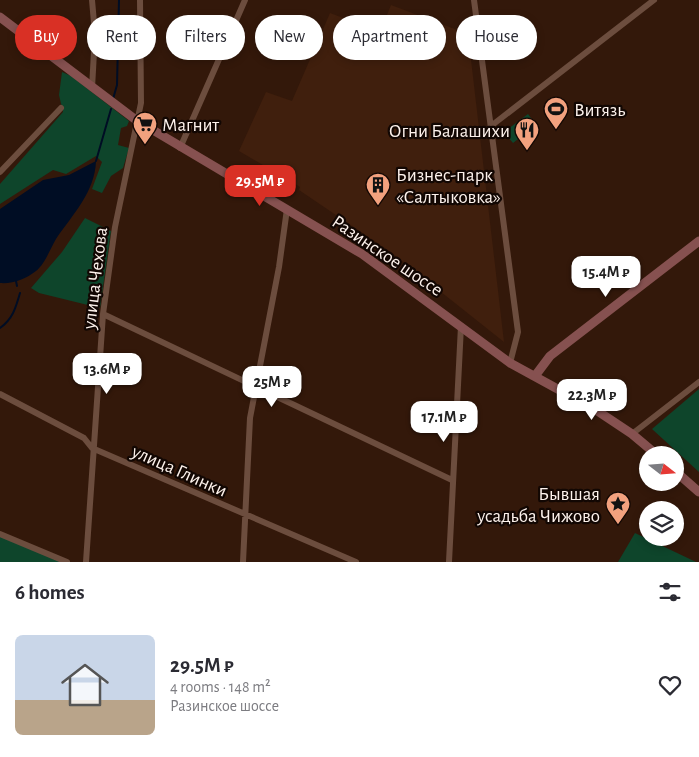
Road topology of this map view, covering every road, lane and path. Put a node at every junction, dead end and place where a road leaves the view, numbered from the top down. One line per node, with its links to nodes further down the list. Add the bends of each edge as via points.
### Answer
1 (92, 0): 7 (street, via 95,34)
2 (140, 0): 9 (street, улица Чехова, via 141,103)
3 (245, 0): 11 (street)
4 (474, 0): 10 (street)
5 (654, 0): 10 (street)
6 (0, 17): 7 (main road, Разинское шоссе)
7 (92, 88): 9 (main road, Разинское шоссе)
8 (61, 108): 12 (street)
9 (136, 120): 11 (main road, Разинское шоссе); 15 (street, улица Чехова, via 115,227)
10 (491, 126): 17 (street, via 518,332)
11 (180, 148): 13 (main road, Разинское шоссе)
12 (0, 172)
13 (287, 209): 16 (main road, Разинское шоссе, via 362,254); 20 (street, via 280,267)
14 (699, 241): 18 (main road, via 550,356)
15 (103, 314): 20 (street); 24 (street, улица Чехова)
16 (461, 326): 17 (main road, Разинское шоссе); 26 (street)
17 (510, 363): 18 (main road, Разинское шоссе)
18 (535, 376): 22 (main road, Разинское шоссе)
19 (699, 382): 22 (street)
20 (254, 388): 26 (street); 28 (street)
21 (0, 394): 24 (street, улица Глинки, via 84,438)
22 (632, 434): 23 (main road, Разинское шоссе)
23 (646, 446)
24 (92, 448): 28 (street, улица Глинки); 31 (street, улица Чехова)
25 (684, 478): 27 (main road)
26 (452, 480): 34 (street)
27 (699, 492)
28 (245, 515): 32 (street); 33 (street, улица Глинки)
29 (0, 534): 30 (street)
30 (67, 562)
31 (86, 562)
32 (243, 562)
33 (356, 562)
34 (449, 562)

